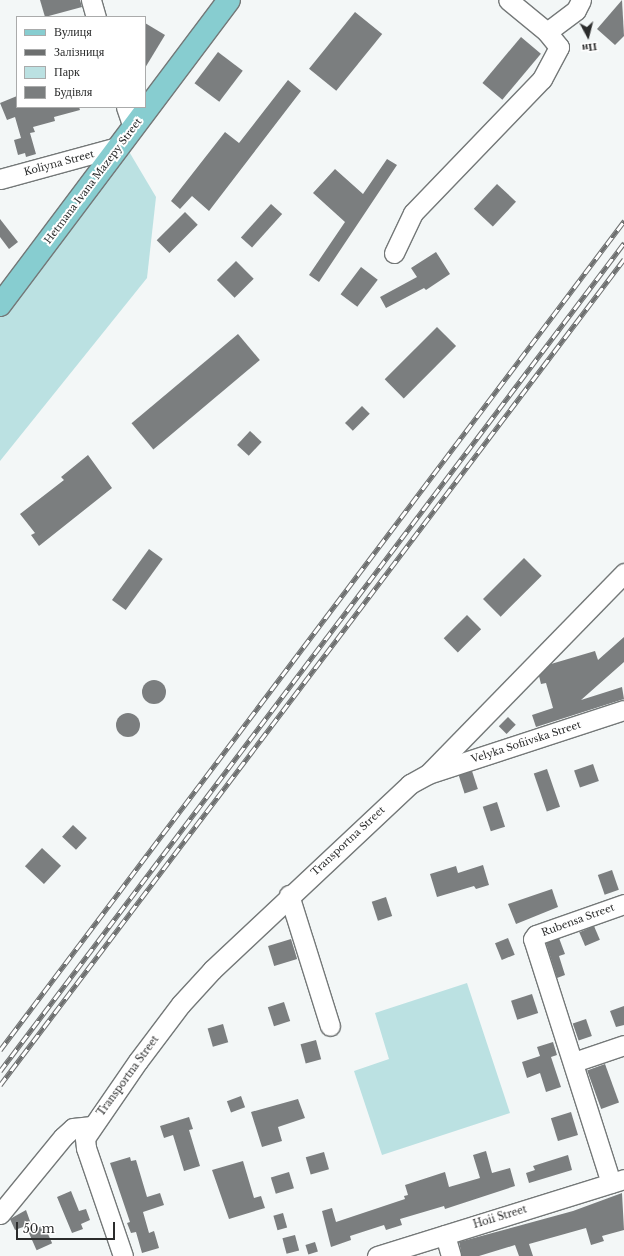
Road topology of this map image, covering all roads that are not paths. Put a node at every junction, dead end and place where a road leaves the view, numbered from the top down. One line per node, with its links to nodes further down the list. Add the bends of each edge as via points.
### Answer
1 (91, 0): 5 (street)
2 (229, 0): 8 (main road, Hetmana Ivana Mazepy Street)
3 (508, 0): 6 (street)
4 (581, 0): 6 (street, via 576,10)
5 (96, 16)
6 (547, 32): 11 (street, via 559,47 542,79 413,213)
7 (126, 108): 8 (street)
8 (133, 127): 9 (main road, Hetmana Ivana Mazepy Street)
9 (117, 148): 10 (street, Koliyna Street); 12 (main road, Hetmana Ivana Mazepy Street)
10 (0, 179)
11 (394, 253)
12 (0, 305)
13 (624, 573): 15 (street, Transportna Street)
14 (624, 710): 15 (street, Velyka Sofiivska Street)
15 (428, 774): 16 (street, Transportna Street, via 410,784)
16 (289, 895): 18 (street); 21 (street, Transportna Street, via 181,1004)
17 (624, 904): 20 (street, Rubensa Street, via 536,935 533,939)
18 (330, 1026)
19 (624, 1045): 20 (street)
20 (574, 1062): 22 (street)
21 (92, 1126): 23 (street, Transportna Street, via 73,1128 63,1137); 25 (street, Transportna Street, via 85,1138 86,1148)
22 (618, 1180): 24 (street, Hoii Street)
23 (0, 1214)
24 (445, 1235): 26 (street, Hoii Street); 27 (street)
25 (123, 1256)
26 (377, 1256)
27 (451, 1256)

